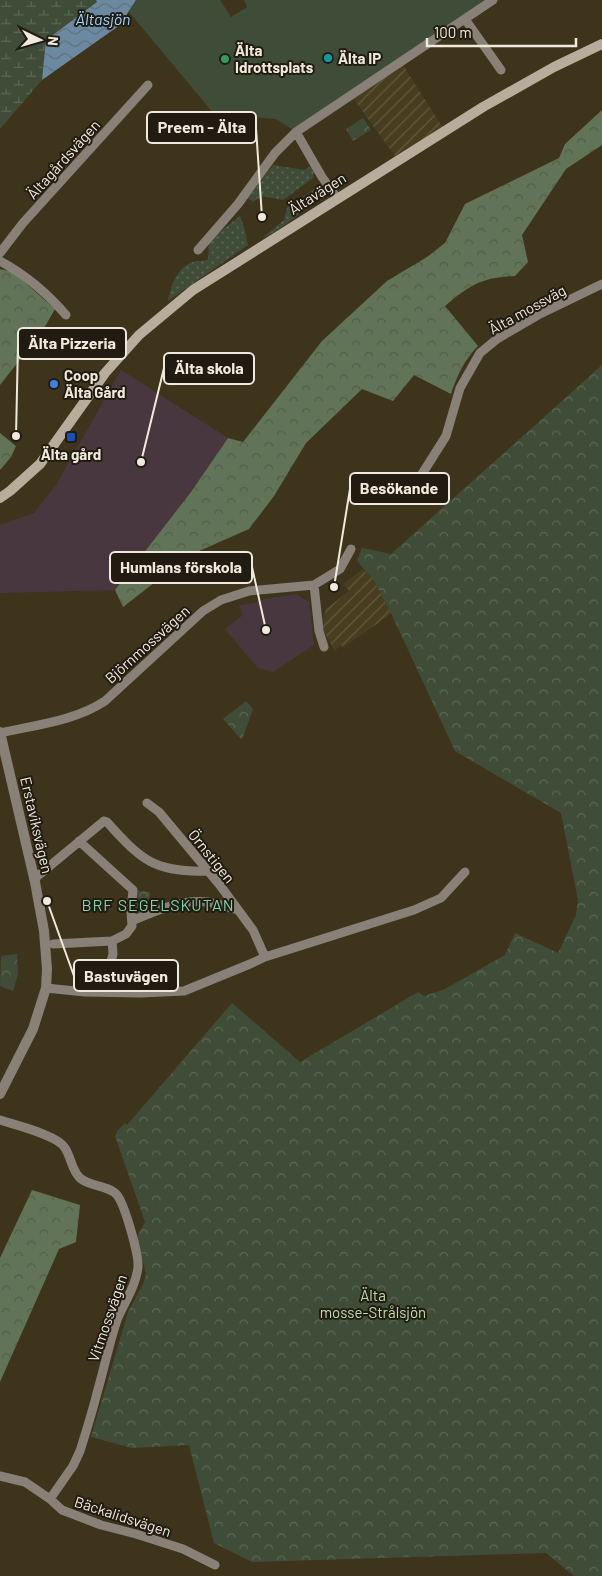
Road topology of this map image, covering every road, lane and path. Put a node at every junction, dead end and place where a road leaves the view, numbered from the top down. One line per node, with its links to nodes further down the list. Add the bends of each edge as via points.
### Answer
1 (493, 0): 2 (street)
2 (465, 19): 4 (street); 6 (street)
3 (602, 44): 7 (main road, Ältavägen, via 483,107)
4 (502, 70)
5 (148, 85): 9 (street, Ältagårdsvägen, via 23,223)
6 (296, 132): 7 (street); 8 (street, via 275,153 238,204)
7 (337, 198): 14 (main road, Ältavägen, via 193,290 139,335 105,373 40,464)
8 (198, 250)
9 (0, 253)
10 (0, 261): 12 (street, via 56,303)
11 (602, 284): 13 (street, Älta mossväg, via 496,339 480,354 460,388 446,436)
12 (66, 315)
13 (422, 474)
14 (0, 498)
15 (351, 548): 16 (street, Björnmossvägen, via 340,569)
16 (314, 585): 17 (street); 18 (street, Björnmossvägen, via 249,591 221,600 204,611 105,701 92,709)
17 (324, 647)
18 (0, 733): 23 (street, Erstaviksvägen)
19 (147, 804): 21 (street, Örnstigen, via 159,812)
20 (79, 841): 21 (street, via 107,822 144,860 174,870); 23 (street); 25 (street, via 133,890)
21 (208, 871): 24 (street, Örnstigen)
22 (465, 872): 28 (street, via 441,898 414,910)
23 (34, 879): 29 (street, Erstaviksvägen, via 44,930)
24 (238, 910): 25 (street, via 198,902 161,908); 28 (street, Örnstigen, via 253,930)
25 (132, 921): 26 (street, via 129,932)
26 (112, 941): 27 (street); 30 (street, via 113,954)
27 (53, 944)
28 (265, 957): 30 (street, via 184,991)
29 (46, 988): 30 (street); 31 (street, Erstaviksvägen, via 33,1029)
30 (103, 992)
31 (0, 1094)
32 (0, 1120): 34 (street, Vitmossvägen, via 61,1143 81,1179 119,1197 138,1259 133,1287 118,1320 80,1451)
33 (0, 1476): 34 (street, Bäckalidsvägen, via 25,1482)
34 (50, 1499): 35 (street, Bäckalidsvägen, via 62,1510 183,1550)
35 (215, 1565)

